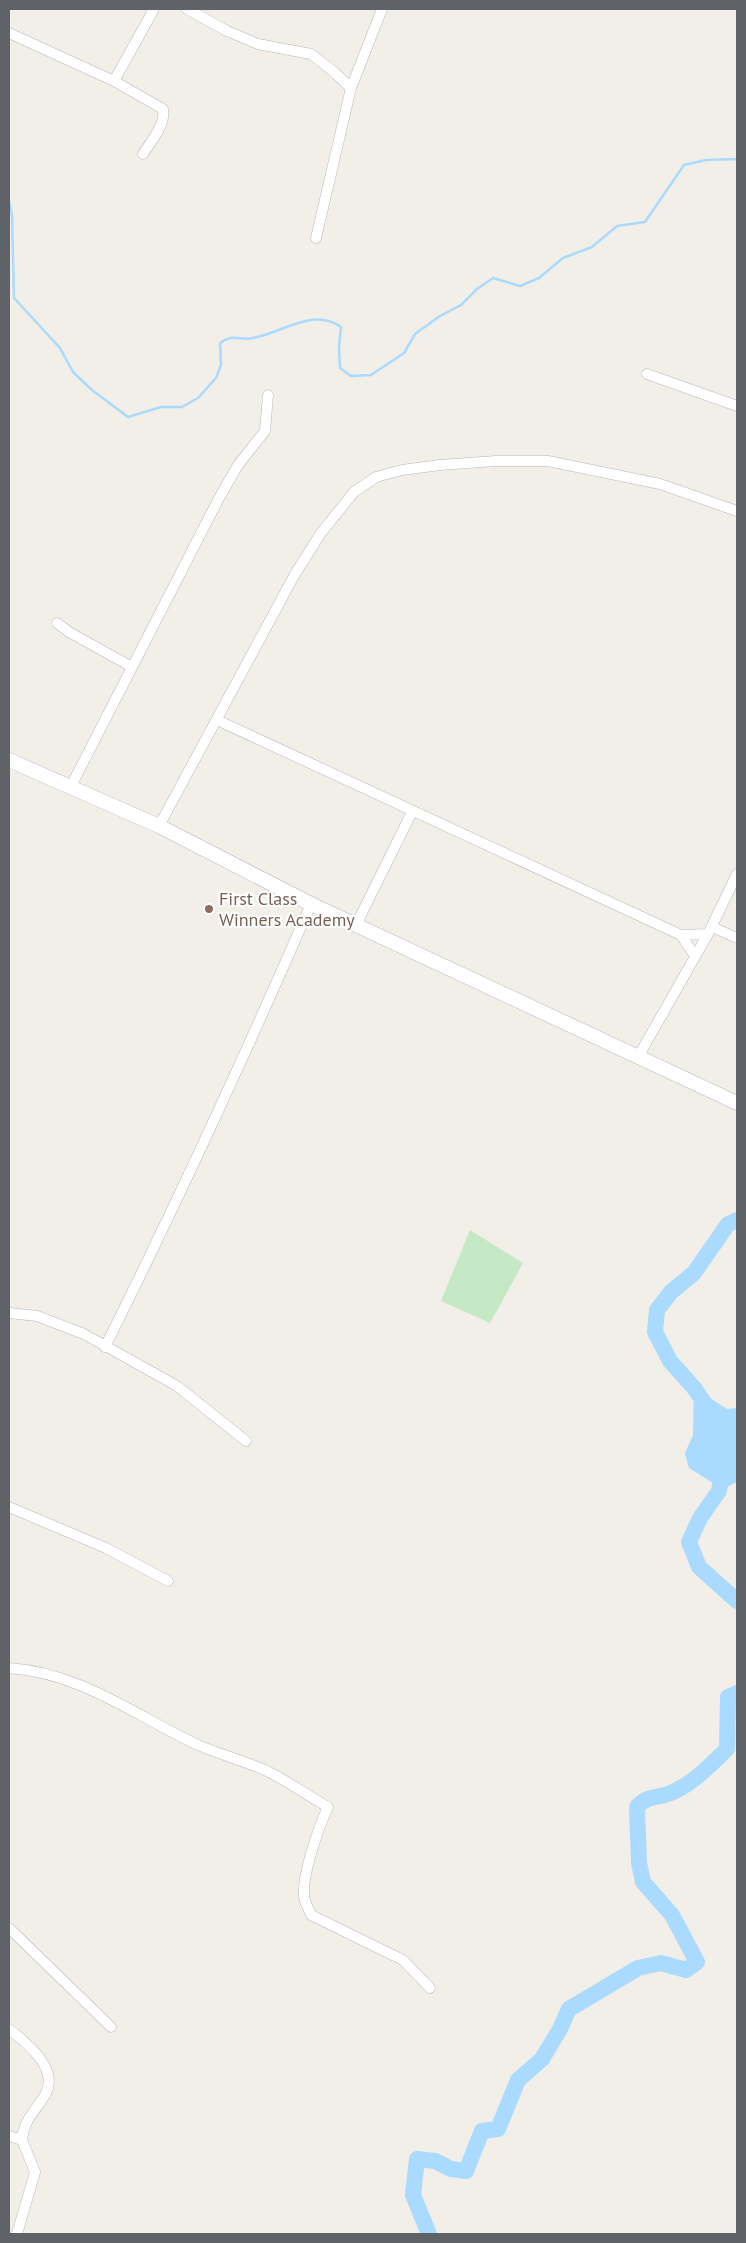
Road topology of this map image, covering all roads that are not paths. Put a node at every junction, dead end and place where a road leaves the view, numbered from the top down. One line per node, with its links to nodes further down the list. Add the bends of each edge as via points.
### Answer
1 (154, 9): 5 (street)
2 (187, 9): 6 (street, via 258,44 311,54)
3 (382, 9): 6 (street)
4 (9, 33): 5 (street)
5 (114, 81): 7 (street, via 163,109 162,123)
6 (351, 88): 8 (street)
7 (143, 154)
8 (316, 238)
9 (647, 374): 11 (street)
10 (268, 396): 14 (street, via 265,431 238,465)
11 (737, 406)
12 (737, 512): 15 (street, via 660,484 548,461 440,465 376,477 354,492 321,533 265,626)
13 (57, 623): 14 (street)
14 (132, 667): 17 (street)
15 (217, 720): 18 (street); 19 (street)
16 (9, 760): 17 (main road)
17 (70, 788): 19 (main road)
18 (412, 812): 22 (street); 24 (street)
19 (159, 826): 21 (main road)
20 (737, 874): 23 (street)
21 (311, 904): 22 (main road); 30 (street, via 173,1209)
22 (356, 925): 27 (main road)
23 (710, 931): 24 (street); 25 (street); 26 (street)
24 (681, 935): 26 (street)
25 (737, 938)
26 (695, 956): 27 (street)
27 (638, 1057): 28 (main road)
28 (737, 1103)
29 (9, 1313): 30 (street, via 37,1316 84,1334)
30 (105, 1346): 31 (street, via 177,1386)
31 (246, 1441)
32 (9, 1507): 33 (street, via 106,1548)
33 (168, 1581)
34 (9, 1668): 36 (street, via 68,1679 199,1745 269,1772 328,1807 319,1826 307,1871 304,1896 311,1914 403,1960)
35 (9, 1928): 37 (street)
36 (430, 1988)
37 (111, 2027)
38 (9, 2029): 40 (street, via 24,2040 48,2069 50,2083 22,2131)
39 (9, 2136): 40 (street)
40 (22, 2140): 41 (street, via 35,2172)
41 (17, 2234)

